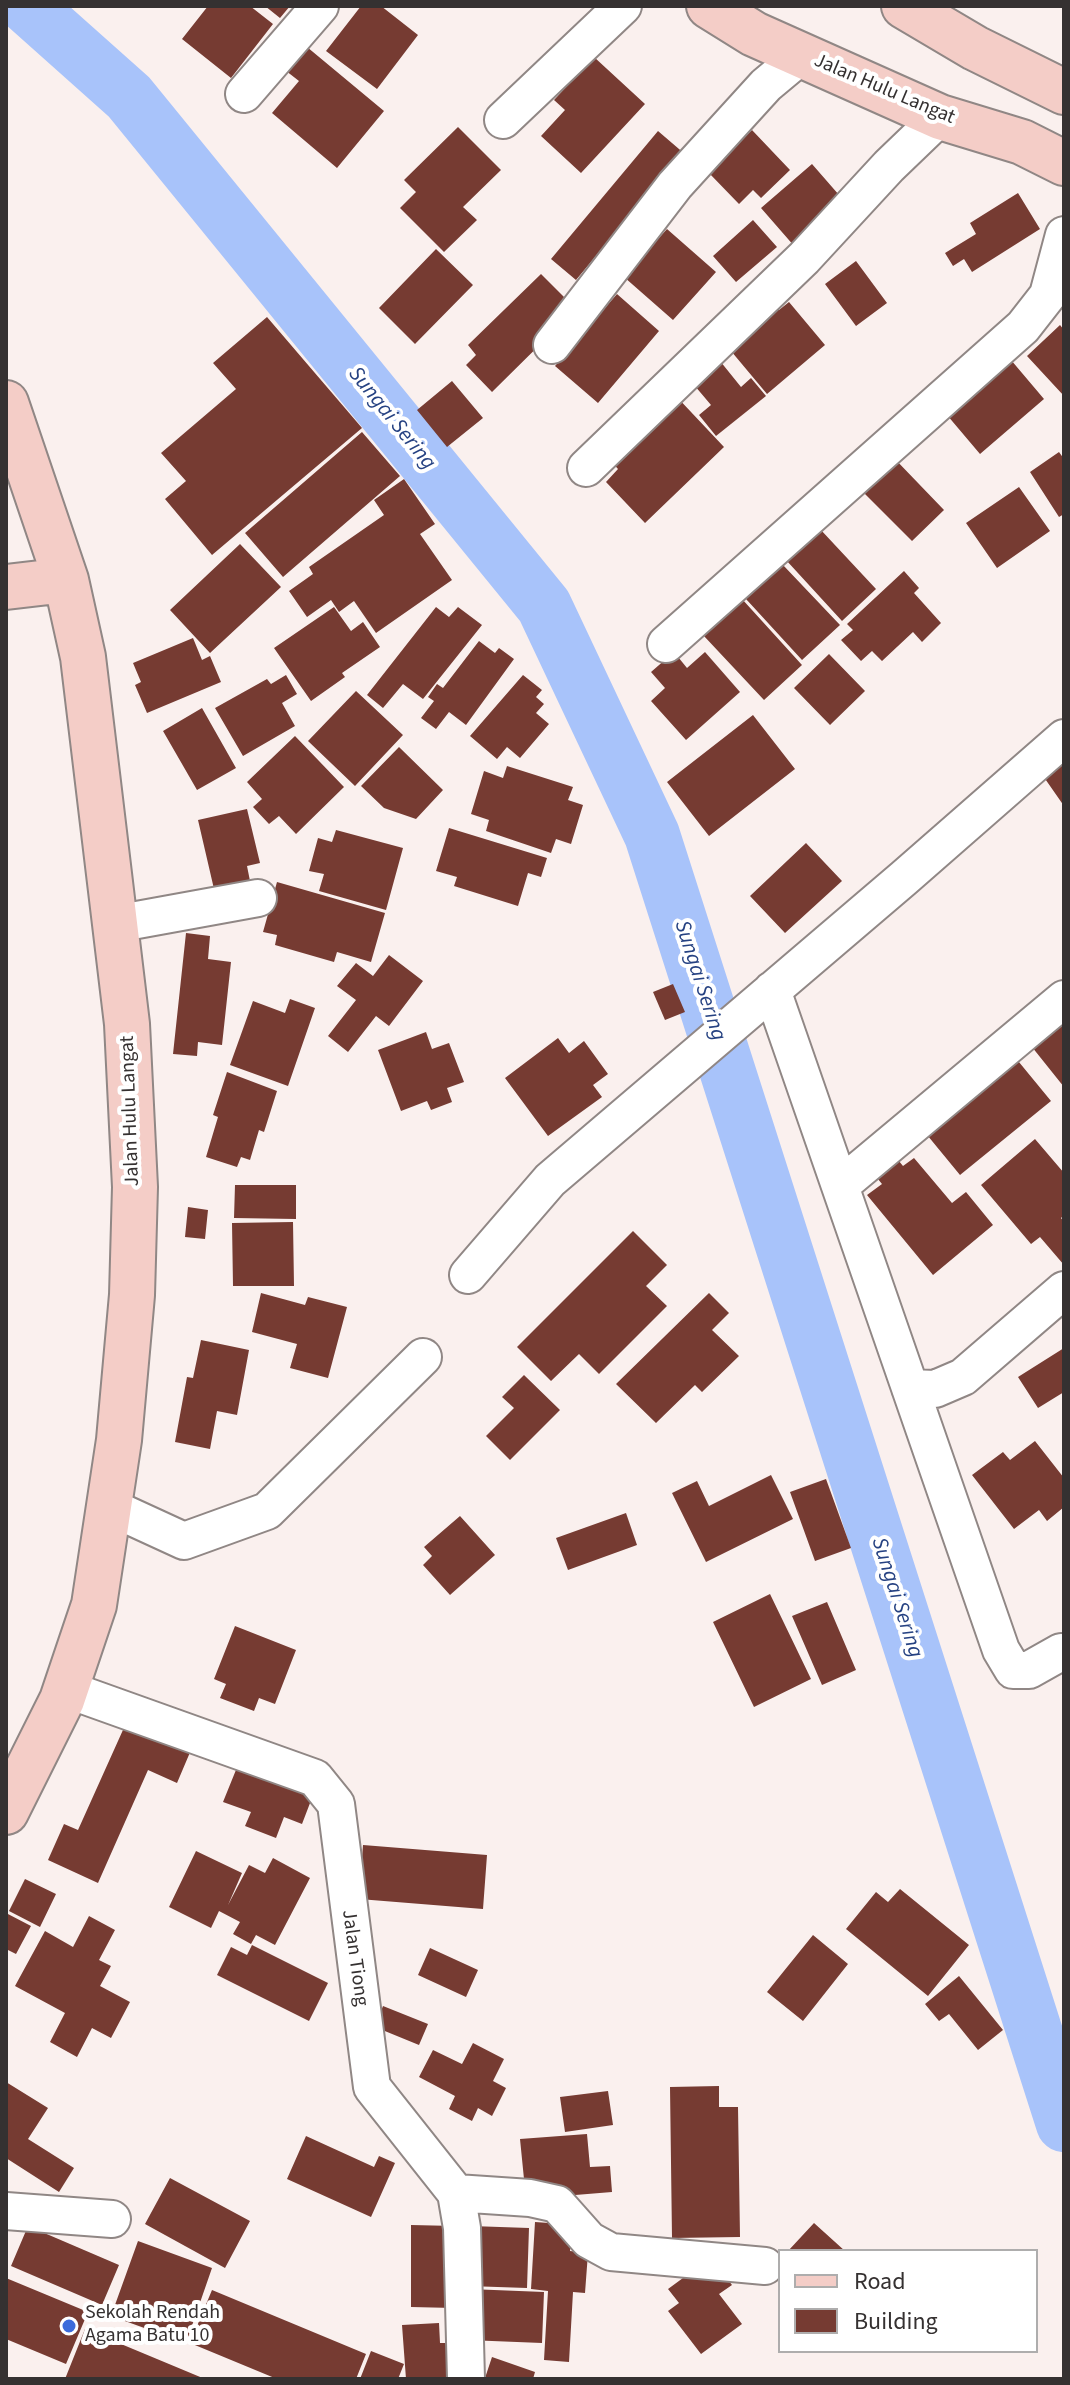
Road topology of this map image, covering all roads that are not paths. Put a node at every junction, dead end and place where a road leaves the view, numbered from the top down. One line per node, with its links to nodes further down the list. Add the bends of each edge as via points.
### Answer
1 (320, 6): 7 (street)
2 (623, 6): 9 (street)
3 (709, 6): 5 (main road, Jalan Hulu Langat)
4 (904, 6): 6 (main road)
5 (802, 55): 8 (main road, Jalan Hulu Langat); 12 (street, via 766,85 675,185)
6 (1064, 92)
7 (244, 94)
8 (940, 117): 10 (main road, Jalan Hulu Langat, via 1022,142); 14 (street, via 804,258)
9 (503, 120)
10 (1064, 163)
11 (1064, 235): 17 (street, via 1048,295 1023,327)
12 (552, 345)
13 (6, 403): 15 (main road, Jalan Hulu Langat)
14 (586, 468)
15 (66, 580): 16 (main road); 20 (main road, Jalan Hulu Langat, via 83,657)
16 (6, 587)
17 (666, 644)
18 (1064, 738): 21 (street)
19 (258, 898): 20 (street)
20 (115, 924): 28 (main road, Jalan Hulu Langat, via 127,1024 135,1187 132,1295)
21 (765, 996): 23 (street); 24 (street, via 550,1180)
22 (1064, 999): 23 (street)
23 (840, 1186): 27 (street)
24 (468, 1275)
25 (1064, 1290): 27 (street, via 963,1377 935,1389)
26 (423, 1357): 28 (street, via 267,1511 184,1541)
27 (910, 1388): 29 (street, via 1001,1650 1013,1670 1029,1670)
28 (110, 1507): 30 (main road, Jalan Hulu Langat, via 94,1605)
29 (1061, 1652)
30 (66, 1689): 31 (main road, Jalan Hulu Langat); 32 (street, Jalan Tiong, via 315,1778 336,1804 372,2087)
31 (6, 1812)
32 (456, 2193): 35 (street, via 557,2204 589,2240 611,2252); 36 (street, Jalan Tiong, via 462,2228)
33 (6, 2211): 34 (street)
34 (112, 2219)
35 (765, 2266)
36 (466, 2379)

